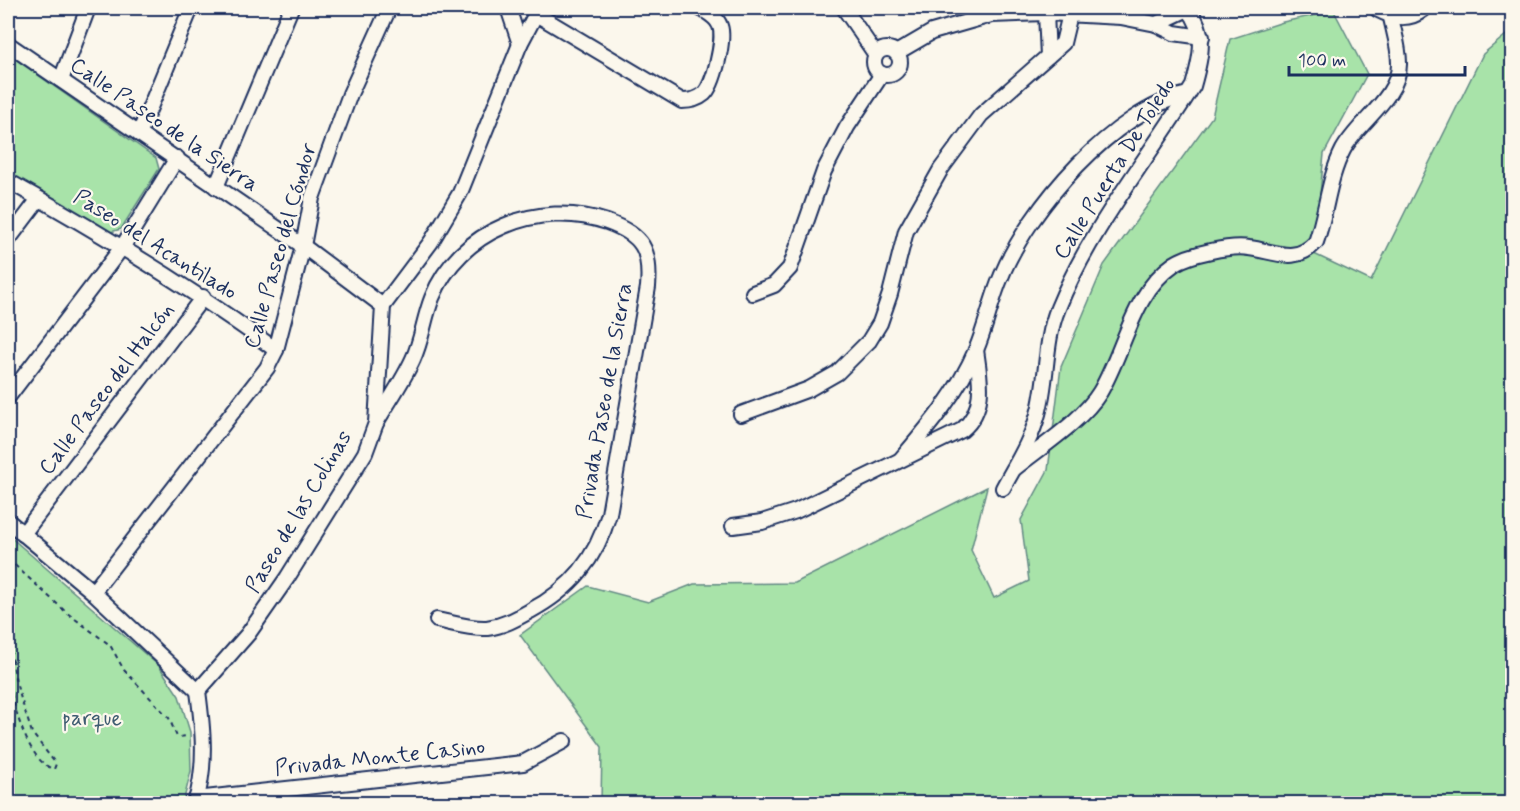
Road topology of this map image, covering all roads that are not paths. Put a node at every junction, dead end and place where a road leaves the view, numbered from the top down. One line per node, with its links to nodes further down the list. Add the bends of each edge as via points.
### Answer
1 (88, 8): 25 (street)
2 (191, 8): 29 (street)
3 (291, 8): 32 (street)
4 (389, 8): 36 (street, Calle Paseo del Cóndor, via 350,94 312,198)
5 (508, 8): 20 (street)
6 (700, 8): 12 (street, via 714,16 722,34 708,89 702,96 682,101)
7 (844, 8): 22 (street)
8 (962, 8): 16 (street)
9 (1187, 8): 17 (street); 18 (street)
10 (1422, 8): 11 (street, via 1408,15)
11 (1385, 10): 46 (street, via 1400,65 1395,82 1344,149 1334,171 1316,242 1302,254 1275,255 1248,247 1225,248 1178,261 1158,276 1143,296 1107,379 1091,405)
12 (538, 11): 20 (street)
13 (988, 11): 14 (street); 16 (street)
14 (1046, 14): 15 (street); 23 (street)
15 (1070, 14): 17 (street); 23 (street, via 1063,43)
16 (959, 23): 21 (street, via 917,39)
17 (1156, 24): 18 (street, via 1174,33)
18 (1202, 37): 26 (street, Calle Puerta De Toledo, via 1199,65)
19 (8, 44): 25 (street, Calle Paseo de la Sierra)
20 (520, 44): 39 (street, via 460,193 431,242)
21 (896, 53): 22 (street, via 884,49); 24 (street, via 900,60 898,69)
22 (876, 55): 24 (street, via 875,68)
23 (1048, 56): 43 (street, via 981,115 941,169 906,231 890,294 869,341 837,373 810,389)
24 (882, 74): 37 (street, via 824,171 790,268 779,281)
25 (61, 80): 29 (street, Calle Paseo de la Sierra)
26 (1188, 94): 27 (street, via 1169,98); 28 (street, Calle Puerta De Toledo)
27 (1145, 112): 28 (street); 41 (street, via 1080,163 1040,208 1001,276)
28 (1174, 118): 46 (street, Calle Puerta De Toledo, via 1097,232 1058,307 1047,346 1038,415)
29 (139, 134): 30 (street, Calle Paseo de la Sierra)
30 (177, 158): 32 (street, Calle Paseo de la Sierra); 35 (street)
31 (8, 181): 33 (street, Paseo del Acantilado)
32 (216, 187): 36 (street, Calle Paseo de la Sierra)
33 (39, 199): 34 (street); 35 (street, Paseo del Acantilado)
34 (8, 240)
35 (123, 246): 38 (street, Paseo del Acantilado); 42 (street)
36 (303, 246): 39 (street, Calle Paseo de la Sierra); 40 (street, Calle Paseo del Cóndor)
37 (753, 293)
38 (203, 297): 40 (street, Paseo del Acantilado); 50 (street, Calle Paseo del Halcón)
39 (383, 306): 44 (street, Paseo de las Colinas)
40 (276, 350): 51 (street, Calle Paseo del Cóndor, via 250,392)
41 (976, 350): 45 (street, via 946,405); 45 (street, via 980,400 974,417 954,435)
42 (8, 397)
43 (741, 414)
44 (376, 423): 52 (street, Privada Paseo de la Sierra, via 414,357 432,297 444,274 478,239 514,222 568,214 617,226 641,242 649,271 648,288 609,514 592,558 561,592 513,621 484,628); 53 (street, Paseo de las Colinas, via 365,453 287,578 248,634)
45 (901, 459): 49 (street, via 796,512)
46 (1015, 468): 47 (street, Calle Puerta De Toledo)
47 (1003, 488)
48 (8, 521): 50 (street)
49 (734, 526)
50 (23, 534): 51 (street)
51 (93, 592): 53 (street)
52 (437, 620)
53 (198, 691): 55 (street, via 203,735 202,780)
54 (564, 741): 55 (street, Privada Monte Casino, via 523,763)
55 (196, 802)

